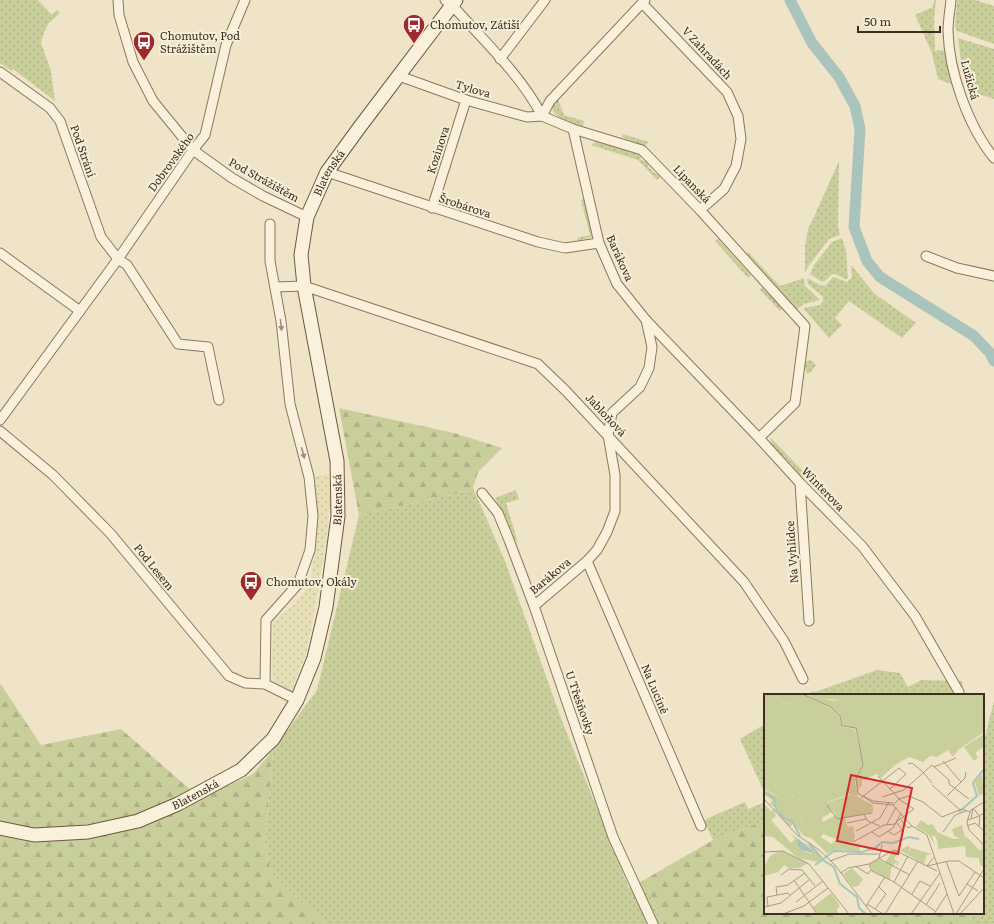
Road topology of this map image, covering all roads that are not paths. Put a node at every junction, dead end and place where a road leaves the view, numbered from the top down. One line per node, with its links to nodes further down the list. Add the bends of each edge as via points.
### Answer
1 (118, 0): 13 (street, Pod Strážištěm, via 119,15 133,62 153,101)
2 (245, 0): 13 (street, Dobrovského, via 226,45 205,136)
3 (546, 0): 7 (street)
4 (951, 0): 14 (street, Lužická, via 948,31 954,73 964,106 985,147)
5 (451, 2): 7 (street); 9 (street, Blatenská)
6 (644, 2): 11 (street, V Zahradách, via 550,101); 17 (street, V Zahradách, via 727,92 738,116 740,139 736,166 724,189)
7 (500, 59): 11 (street, via 533,99)
8 (0, 72): 23 (street, Pod Strání, via 50,108 60,121 101,237)
9 (399, 76): 10 (street, Tylova); 15 (street, Blatenská)
10 (466, 100): 11 (street, Tylova, via 527,117); 16 (street, Kozinova)
11 (542, 116): 12 (street, Lipanská)
12 (573, 129): 17 (street, Lipanská, via 642,150); 20 (street, Barákova)
13 (193, 150): 18 (street, Pod Strážištěm, via 232,178); 23 (street, Dobrovského)
14 (994, 158)
15 (327, 172): 16 (street, Šrobárova); 18 (street, Blatenská)
16 (432, 208): 20 (street, Šrobárova, via 538,242 565,248)
17 (700, 210): 33 (street, Lipanská, via 805,326 795,403)
18 (307, 217): 25 (street, Blatenská, via 301,255)
19 (270, 224): 26 (street, via 270,261)
20 (598, 243): 28 (street, Barákova, via 616,284)
21 (0, 253): 27 (street)
22 (926, 256): 24 (street, via 957,268)
23 (118, 259): 27 (street, Dobrovského); 29 (street, via 127,265 178,344 208,347)
24 (994, 276)
25 (304, 286): 26 (street); 32 (street, Jabloňová, via 538,364); 42 (street, Blatenská, via 337,462 338,516 326,607 314,658)
26 (275, 287): 40 (street, one-way to 40, via 290,404 309,477 313,516 310,550 298,584 266,620)
27 (80, 311): 30 (street, Dobrovského)
28 (646, 320): 32 (street, Barákova, via 652,347 649,368 640,387 612,413); 33 (street, Winterova)
29 (219, 400)
30 (0, 420)
31 (0, 431): 40 (street, Pod Lesem, via 53,475 110,533 229,676 246,683)
32 (608, 435): 36 (street, Barákova, via 615,475 616,511 597,550); 39 (street, Jabloňová, via 744,582 784,641)
33 (759, 438): 34 (street, Winterova)
34 (800, 483): 38 (street, Na Vyhlídce); 41 (street, Winterova, via 862,546 915,616)
35 (482, 493): 37 (street, U Třešňovky, via 498,512)
36 (587, 561): 37 (street, Barákova); 43 (street, Na Lucině)
37 (534, 606): 45 (street, U Třešňovky, via 614,837)
38 (809, 621)
39 (802, 679)
40 (265, 684): 42 (street, Pod Lesem)
41 (959, 692)
42 (296, 700): 44 (street, Blatenská, via 273,739 241,770 178,804 138,821 88,832 34,835)
43 (701, 826)
44 (0, 828)
45 (653, 924)

